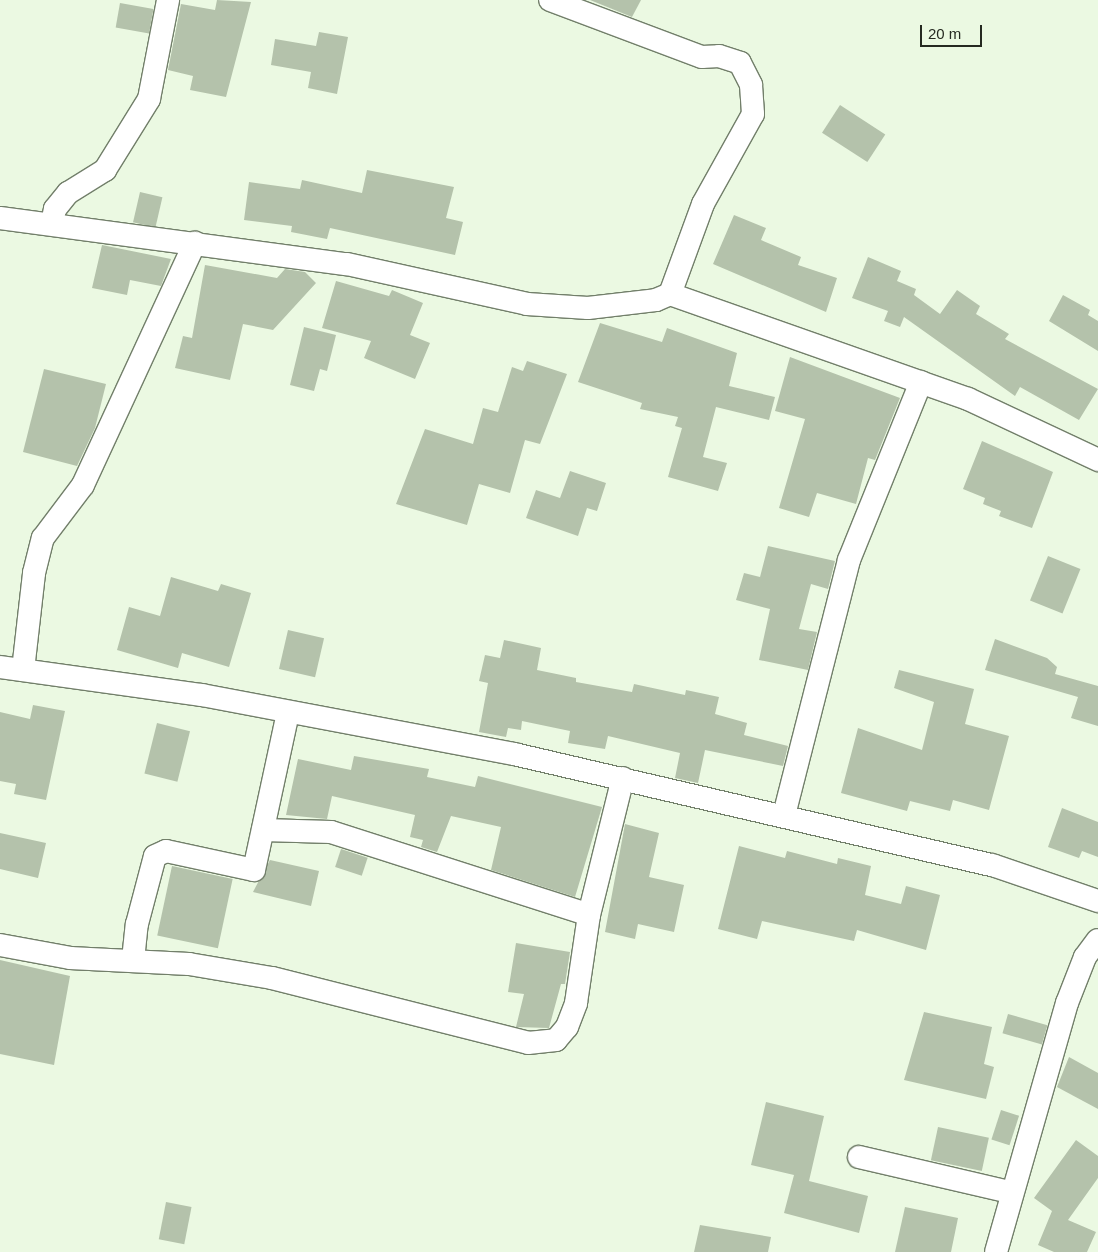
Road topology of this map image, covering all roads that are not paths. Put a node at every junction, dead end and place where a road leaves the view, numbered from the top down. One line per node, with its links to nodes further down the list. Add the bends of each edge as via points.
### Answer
1 (168, 0): 4 (street, via 150,99 105,170 68,193 55,209)
2 (550, 0): 6 (street, via 702,58 719,56 740,63 751,85 753,114 703,204)
3 (0, 218): 4 (street)
4 (52, 224): 5 (street)
5 (195, 243): 6 (street, via 347,264 527,304 588,308 656,300); 10 (street, via 83,485 44,538 34,573)
6 (670, 294): 7 (street)
7 (921, 382): 8 (street, via 968,399); 13 (street, via 849,560)
8 (1098, 460)
9 (0, 667): 10 (street)
10 (23, 670): 11 (street, via 95,677)
11 (288, 713): 12 (street); 14 (street)
12 (623, 778): 13 (street); 16 (street)
13 (784, 815): 15 (street, via 992,866)
14 (263, 830): 16 (street, via 331,832); 19 (street, via 254,870 166,851 155,856 137,924)
15 (1098, 901)
16 (589, 915): 19 (street, via 576,1003 567,1027 556,1040 540,1043 272,978)
17 (1098, 940): 21 (street, via 1085,957 1066,1003)
18 (0, 945): 19 (street, via 70,958)
19 (133, 960)
20 (859, 1157): 21 (street)
21 (1009, 1192): 22 (street)
22 (996, 1252)

